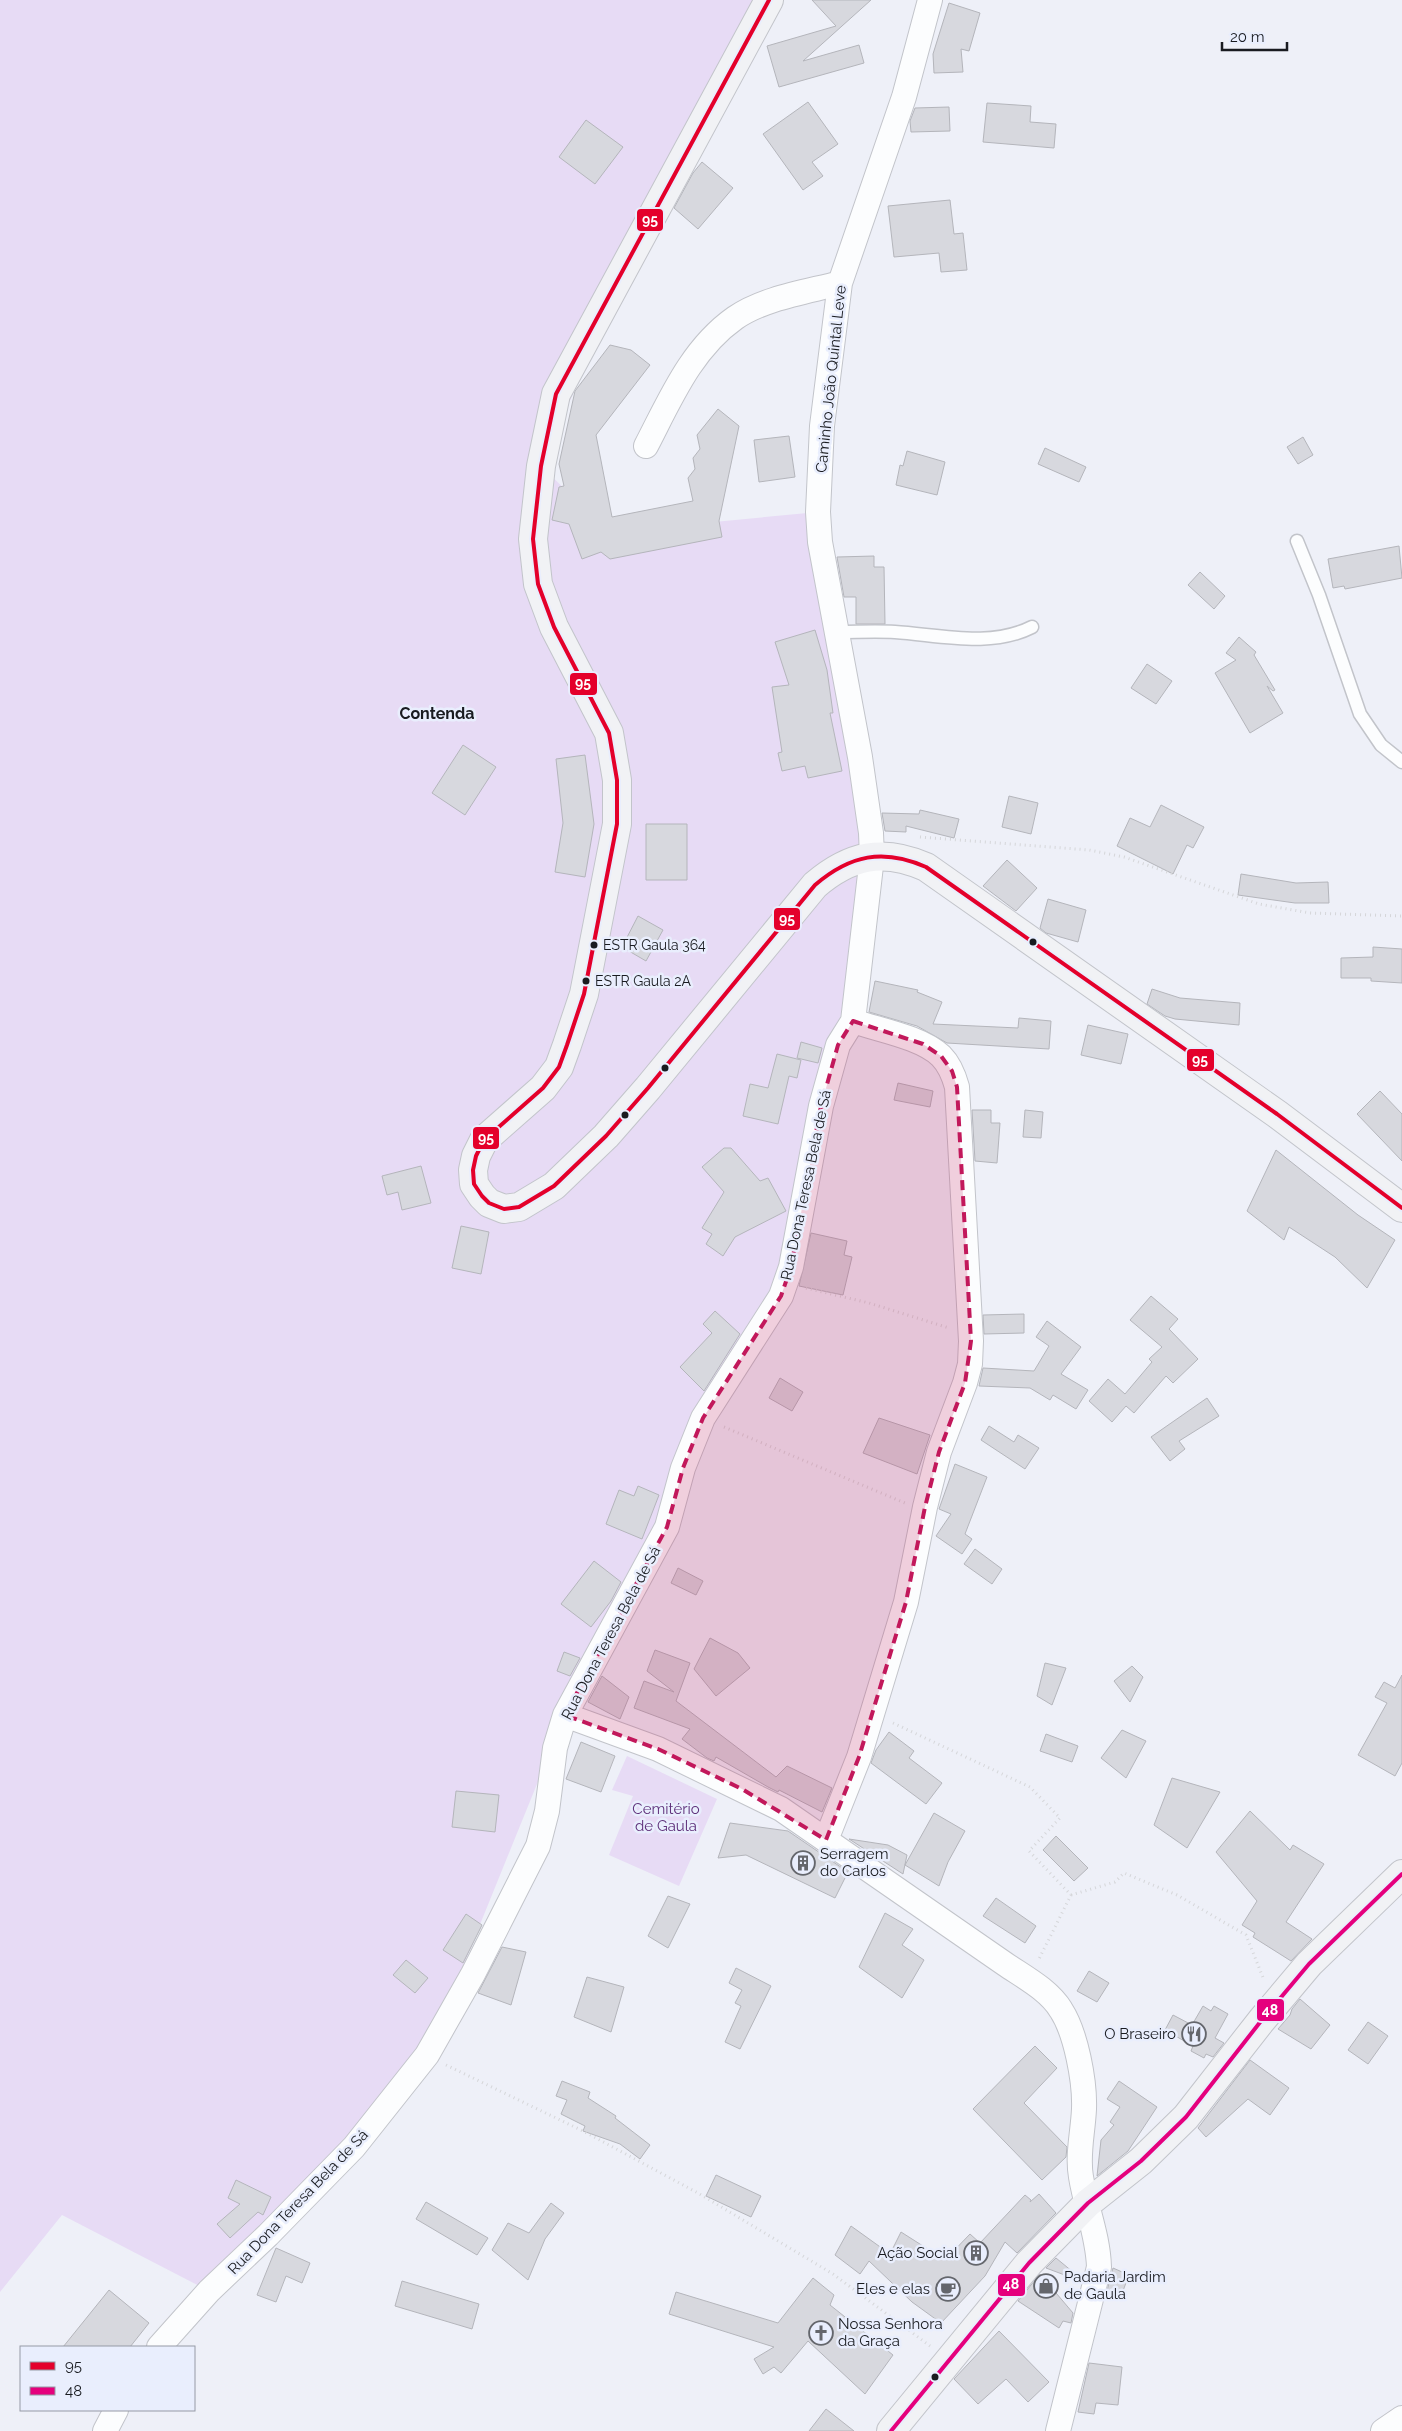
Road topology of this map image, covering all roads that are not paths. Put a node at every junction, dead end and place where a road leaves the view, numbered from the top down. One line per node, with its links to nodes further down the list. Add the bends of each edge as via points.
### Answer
1 (768, 0): 9 (main road, via 556,394 541,466 533,539 538,584 554,628 609,733 617,780 617,824 584,994 567,1045 559,1067 543,1088 484,1140 473,1170 474,1184 482,1196 504,1209 519,1207 554,1186 606,1136 648,1088 815,885 833,869)
2 (930, 0): 3 (street, Caminho João Quintal Leve, via 904,97)
3 (840, 283): 4 (street, via 765,304 735,318 688,366); 7 (street, Caminho João Quintal Leve, via 822,426 818,512 820,542)
4 (646, 446)
5 (1297, 541): 8 (lane, via 1360,714 1381,745)
6 (1032, 628): 7 (lane, via 994,639)
7 (838, 632): 9 (street, Caminho João Quintal Leve, via 860,757)
8 (1402, 762)
9 (872, 857): 10 (street, Rua Dona Teresa Bela de Sá); 11 (main road, via 897,857 926,867 1276,1114)
10 (853, 1021): 12 (street, Rua Dona Teresa Bela de Sá, via 838,1045 820,1106 786,1284 769,1319 703,1418 683,1468 667,1527); 13 (street, via 923,1044 941,1056 952,1071 957,1087 971,1335 970,1364 939,1452 906,1602 859,1757)
11 (1402, 1208)
12 (565, 1715): 13 (street, via 658,1749 742,1789); 16 (street, Rua Dona Teresa Bela de Sá, via 555,1748 547,1811 538,1846 427,2055 354,2147 209,2291)
13 (826, 1840): 15 (street, via 1042,1990 1061,2009 1072,2035 1084,2106 1080,2157 1081,2178)
14 (1402, 1874): 15 (main road, via 1309,1964 1186,2118 1141,2161)
15 (1088, 2203): 20 (main road, via 1029,2263); 21 (street, via 1098,2244 1099,2267)
16 (160, 2346)
17 (115, 2411): 19 (street)
18 (1402, 2418): 22 (street)
19 (105, 2431)
20 (891, 2431)
21 (1058, 2431)
22 (1383, 2431)

